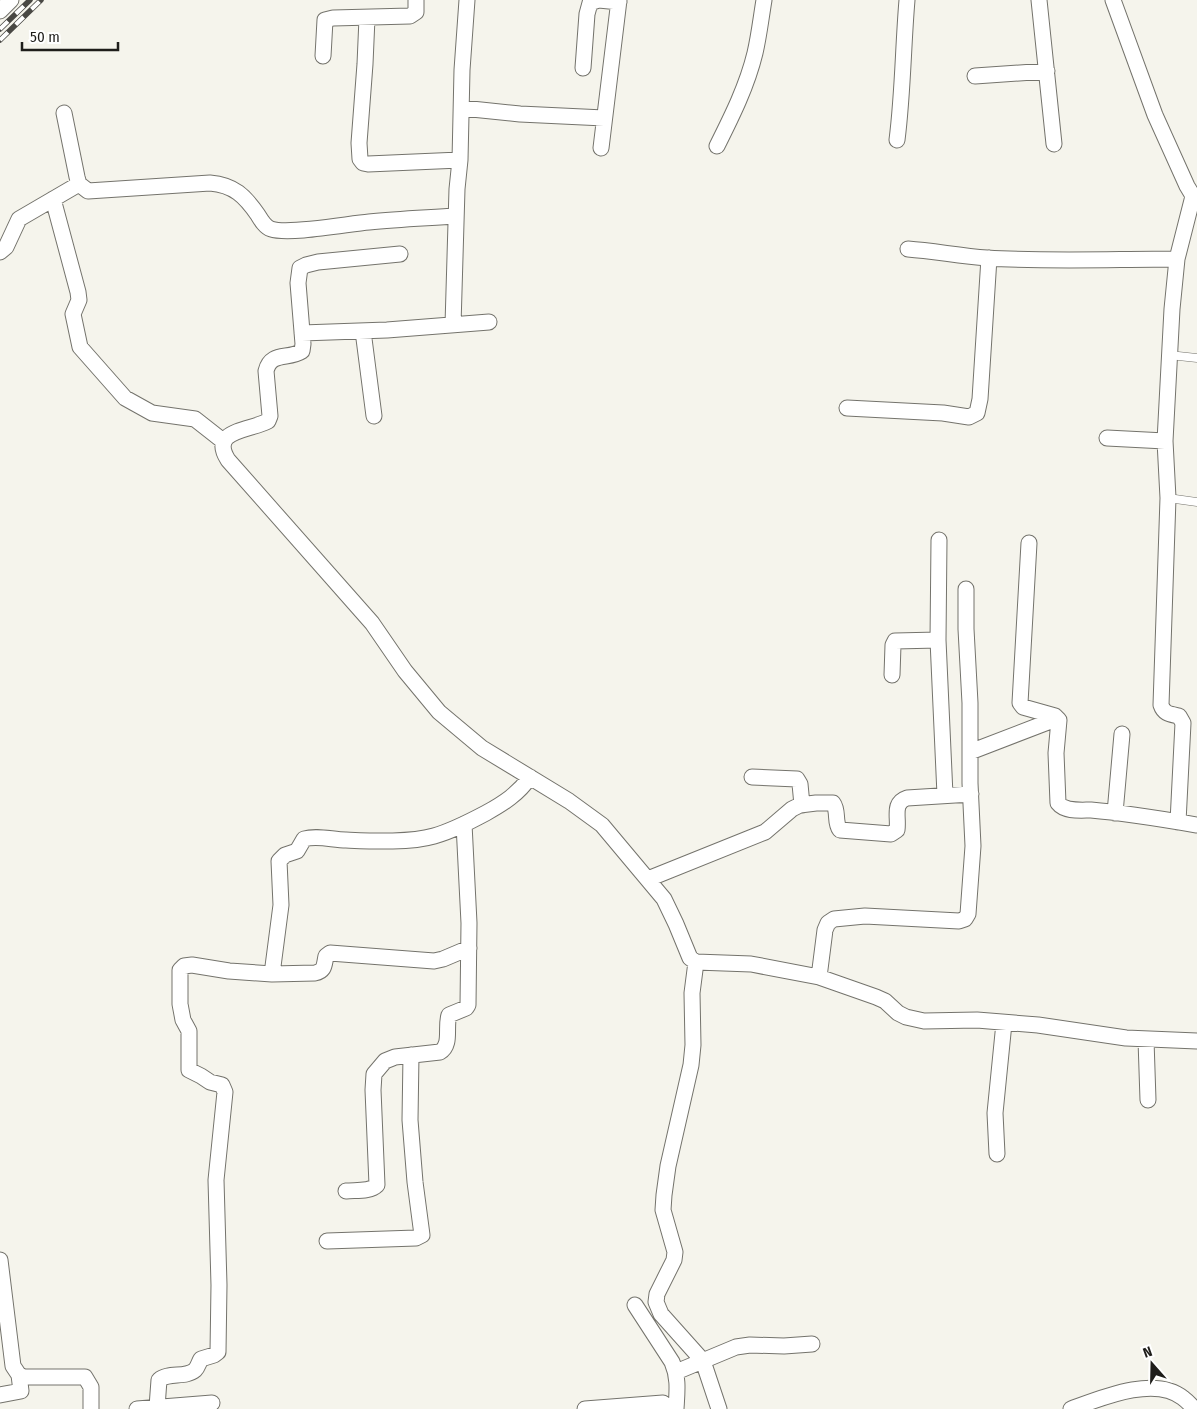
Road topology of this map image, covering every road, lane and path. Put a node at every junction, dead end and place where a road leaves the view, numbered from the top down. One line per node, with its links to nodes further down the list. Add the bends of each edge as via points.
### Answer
1 (11, 0): 9 (street)
2 (416, 0): 10 (street, via 416,12 410,16)
3 (467, 0): 15 (street)
4 (764, 0): 20 (street, via 750,71)
5 (907, 0): 18 (street)
6 (1038, 0): 13 (street)
7 (1113, 0): 24 (street, via 1155,115)
8 (619, 1): 12 (street, via 590,3); 17 (street)
9 (0, 11)
10 (367, 18): 11 (street, via 325,20); 22 (street, via 359,143 363,163)
11 (323, 56)
12 (582, 68)
13 (1047, 71): 14 (street); 19 (street)
14 (975, 76)
15 (462, 108): 17 (street); 22 (street)
16 (64, 113): 23 (street)
17 (604, 118): 21 (street)
18 (897, 140)
19 (1054, 144)
20 (717, 146)
21 (600, 148)
22 (460, 160): 26 (street)
23 (79, 184): 25 (street); 26 (street, via 88,191 97,192 221,184 239,192 270,229 280,230)
24 (1195, 197): 31 (street)
25 (53, 199): 28 (street, via 19,219 6,247); 41 (street, via 78,292 73,314 80,347 124,398 152,413 195,419)
26 (456, 216): 33 (street)
27 (908, 249): 30 (street)
28 (0, 252)
29 (400, 254): 35 (street, via 318,262 300,268)
30 (989, 258): 31 (street); 38 (street, via 977,413 969,417)
31 (1177, 259): 36 (street)
32 (489, 322): 33 (street)
33 (452, 325): 34 (street)
34 (363, 331): 35 (street); 39 (street)
35 (302, 333): 41 (street, via 302,351 268,363 268,421 230,435)
36 (1169, 355): 37 (lane); 42 (street)
37 (1197, 358)
38 (847, 408)
39 (374, 416)
40 (1107, 438): 42 (street)
41 (223, 441): 53 (street, via 221,446 228,460 372,622 405,671 439,712 482,748)
42 (1165, 442): 43 (street)
43 (1168, 498): 44 (lane); 59 (street, via 1161,705 1163,710 1178,716 1183,723)
44 (1197, 502)
45 (939, 540): 48 (street)
46 (1029, 543): 50 (street, via 1020,703)
47 (966, 589): 52 (street)
48 (938, 640): 49 (street, via 895,641); 56 (street)
49 (892, 675)
50 (1055, 716): 52 (street, via 1048,722); 58 (street, via 1059,722 1056,754 1058,803 1068,809)
51 (1122, 734): 58 (street)
52 (970, 752): 55 (street)
53 (530, 777): 60 (street, via 512,797); 62 (street, via 602,825)
54 (752, 777): 57 (street, via 797,779)
55 (971, 794): 56 (street); 66 (street, via 973,846 969,909 965,919 865,916 834,919 825,930)
56 (944, 795): 57 (street, via 902,799 897,805 897,830 891,834 840,830 833,803)
57 (802, 805): 62 (street, via 792,809 765,832)
58 (1115, 813): 59 (street)
59 (1178, 822): 61 (street)
60 (464, 824): 63 (street); 65 (street, via 432,837 414,840 304,839 297,851 281,857 281,905)
61 (1197, 825)
62 (648, 879): 64 (street, via 664,900 690,958)
63 (469, 948): 65 (street, via 434,961 330,953 321,972); 70 (street, via 468,1005 449,1015 446,1048 440,1052)
64 (696, 962): 66 (street, via 751,964); 78 (street, via 691,1065 664,1195 663,1210 675,1252 656,1302 662,1314)
65 (272, 974): 83 (street, via 192,965 180,970 180,1004 189,1030 189,1070 222,1085 225,1092 216,1180 218,1352 201,1359 194,1370 162,1376)
66 (819, 977): 67 (street, via 876,996 906,1017 924,1021)
67 (1004, 1022): 68 (street); 72 (street, via 995,1113)
68 (1146, 1040): 69 (street); 71 (street)
69 (1197, 1041)
70 (411, 1055): 73 (street, via 385,1061 374,1074 377,1185 368,1190); 74 (street, via 410,1120 422,1235 416,1238)
71 (1148, 1100)
72 (997, 1154)
73 (346, 1191)
74 (326, 1241)
75 (0, 1260): 80 (street, via 13,1366)
76 (635, 1305): 79 (street)
77 (812, 1344): 78 (street, via 750,1345)
78 (702, 1361): 79 (street); 89 (street)
79 (676, 1372): 88 (street)
80 (19, 1375): 81 (street, via 21,1391); 84 (street, via 85,1377 91,1387)
81 (0, 1395)
82 (212, 1402): 83 (street)
83 (157, 1407): 85 (street)
84 (91, 1409)
85 (138, 1409)
86 (585, 1409): 87 (street, via 663,1403)
87 (670, 1409)
88 (676, 1409)
89 (719, 1409)
90 (1071, 1409): 91 (street, via 1133,1390 1158,1389 1175,1393)
91 (1194, 1409)

